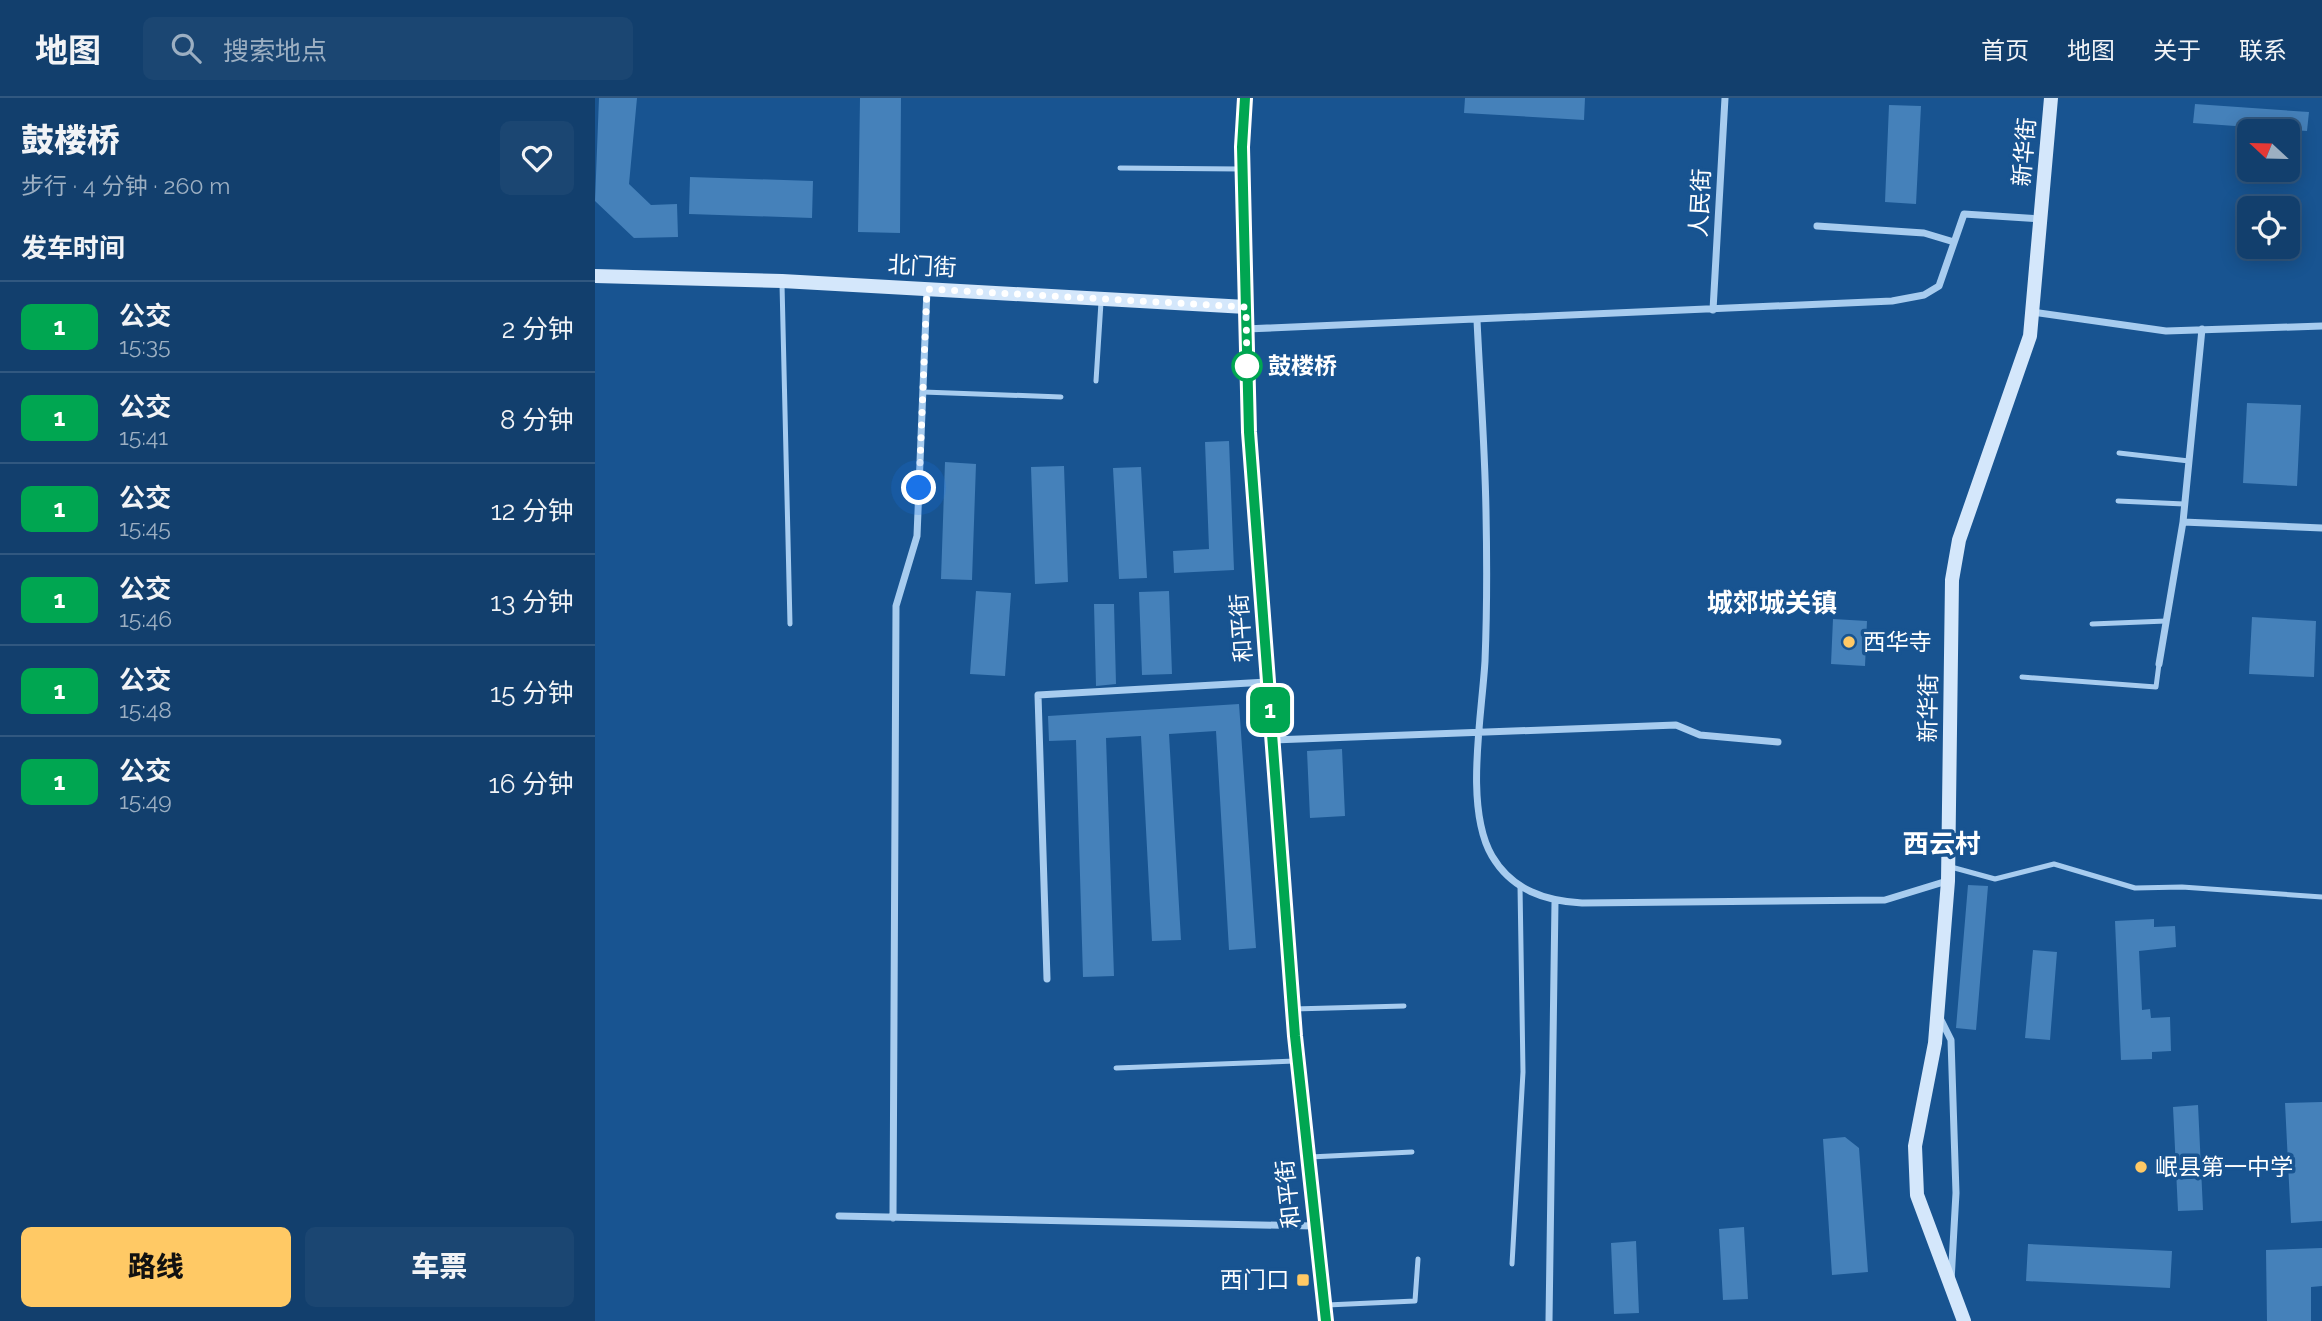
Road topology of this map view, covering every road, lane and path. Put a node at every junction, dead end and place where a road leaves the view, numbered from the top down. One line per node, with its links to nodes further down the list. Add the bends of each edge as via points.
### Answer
1 (1245, 98): 5 (street, 和平街)
2 (1725, 98): 14 (street, 人民街)
3 (2052, 98): 6 (street, 新华街)
4 (1120, 168): 5 (lane)
5 (1243, 169): 13 (street, 和平街)
6 (2040, 219): 8 (street, via 1964,214); 15 (street, 新华街)
7 (1817, 226): 8 (street, via 1924,233)
8 (1954, 242): 14 (street, via 1939,286 1924,295 1892,301)
9 (595, 276): 10 (street, 北门街)
10 (782, 281): 11 (street, 北门街); 30 (lane)
11 (927, 289): 12 (street, 北门街); 21 (street)
12 (1101, 299): 13 (street, 北门街); 20 (lane)
13 (1246, 307): 18 (street, 和平街)
14 (1713, 310): 16 (street)
15 (2032, 312): 19 (street, via 2166,331); 38 (street, 新华街, via 2030,336 1959,540 1952,580)
16 (1477, 320): 18 (street); 35 (street, via 1486,511 1485,662)
17 (2322, 326): 19 (street)
18 (1247, 330): 34 (street, 和平街, via 1249,432)
19 (2202, 330): 24 (street)
20 (1096, 381)
21 (923, 393): 22 (lane); 51 (street, via 916,536 896,606)
22 (1061, 397)
23 (2119, 453): 24 (lane)
24 (2189, 461): 26 (street)
25 (2118, 502): 26 (lane)
26 (2184, 504): 27 (street)
27 (2183, 522): 28 (street); 29 (street)
28 (2322, 528)
29 (2166, 621): 31 (lane); 32 (street)
30 (790, 624)
31 (2092, 624)
32 (2159, 664): 33 (lane, via 2156,688)
33 (2022, 677)
34 (1268, 682): 36 (street, 和平街); 42 (street, via 1038,695)
35 (1477, 732): 36 (street); 37 (street, via 1676,726 1700,735); 39 (street, via 1482,830 1491,855)
36 (1273, 740): 44 (street, 和平街)
37 (1778, 742)
38 (1948, 874): 40 (lane, via 1995,879 2054,864 2135,888); 41 (street, via 1885,900); 45 (street, 新华街)
39 (1520, 886): 41 (street); 54 (lane, via 1523,1072)
40 (2322, 897)
41 (1555, 902): 58 (street)
42 (1047, 979)
43 (1404, 1006): 44 (lane)
44 (1293, 1009): 46 (street, 和平街)
45 (1938, 1012): 55 (street, via 1951,1040 1956,1193); 55 (street, 新华街, via 1915,1146 1917,1195)
46 (1299, 1061): 47 (lane); 49 (street, 和平街)
47 (1117, 1068)
48 (1412, 1152): 49 (lane)
49 (1307, 1157): 52 (street, 和平街)
50 (838, 1216): 51 (street)
51 (893, 1218): 52 (street)
52 (1314, 1226): 56 (street, 和平街)
53 (1418, 1259): 56 (lane, via 1415,1301)
54 (1512, 1264)
55 (1951, 1286): 59 (street, 新华街)
56 (1324, 1305): 57 (street, 和平街)
57 (1326, 1321)
58 (1549, 1321)
59 (1964, 1321)

